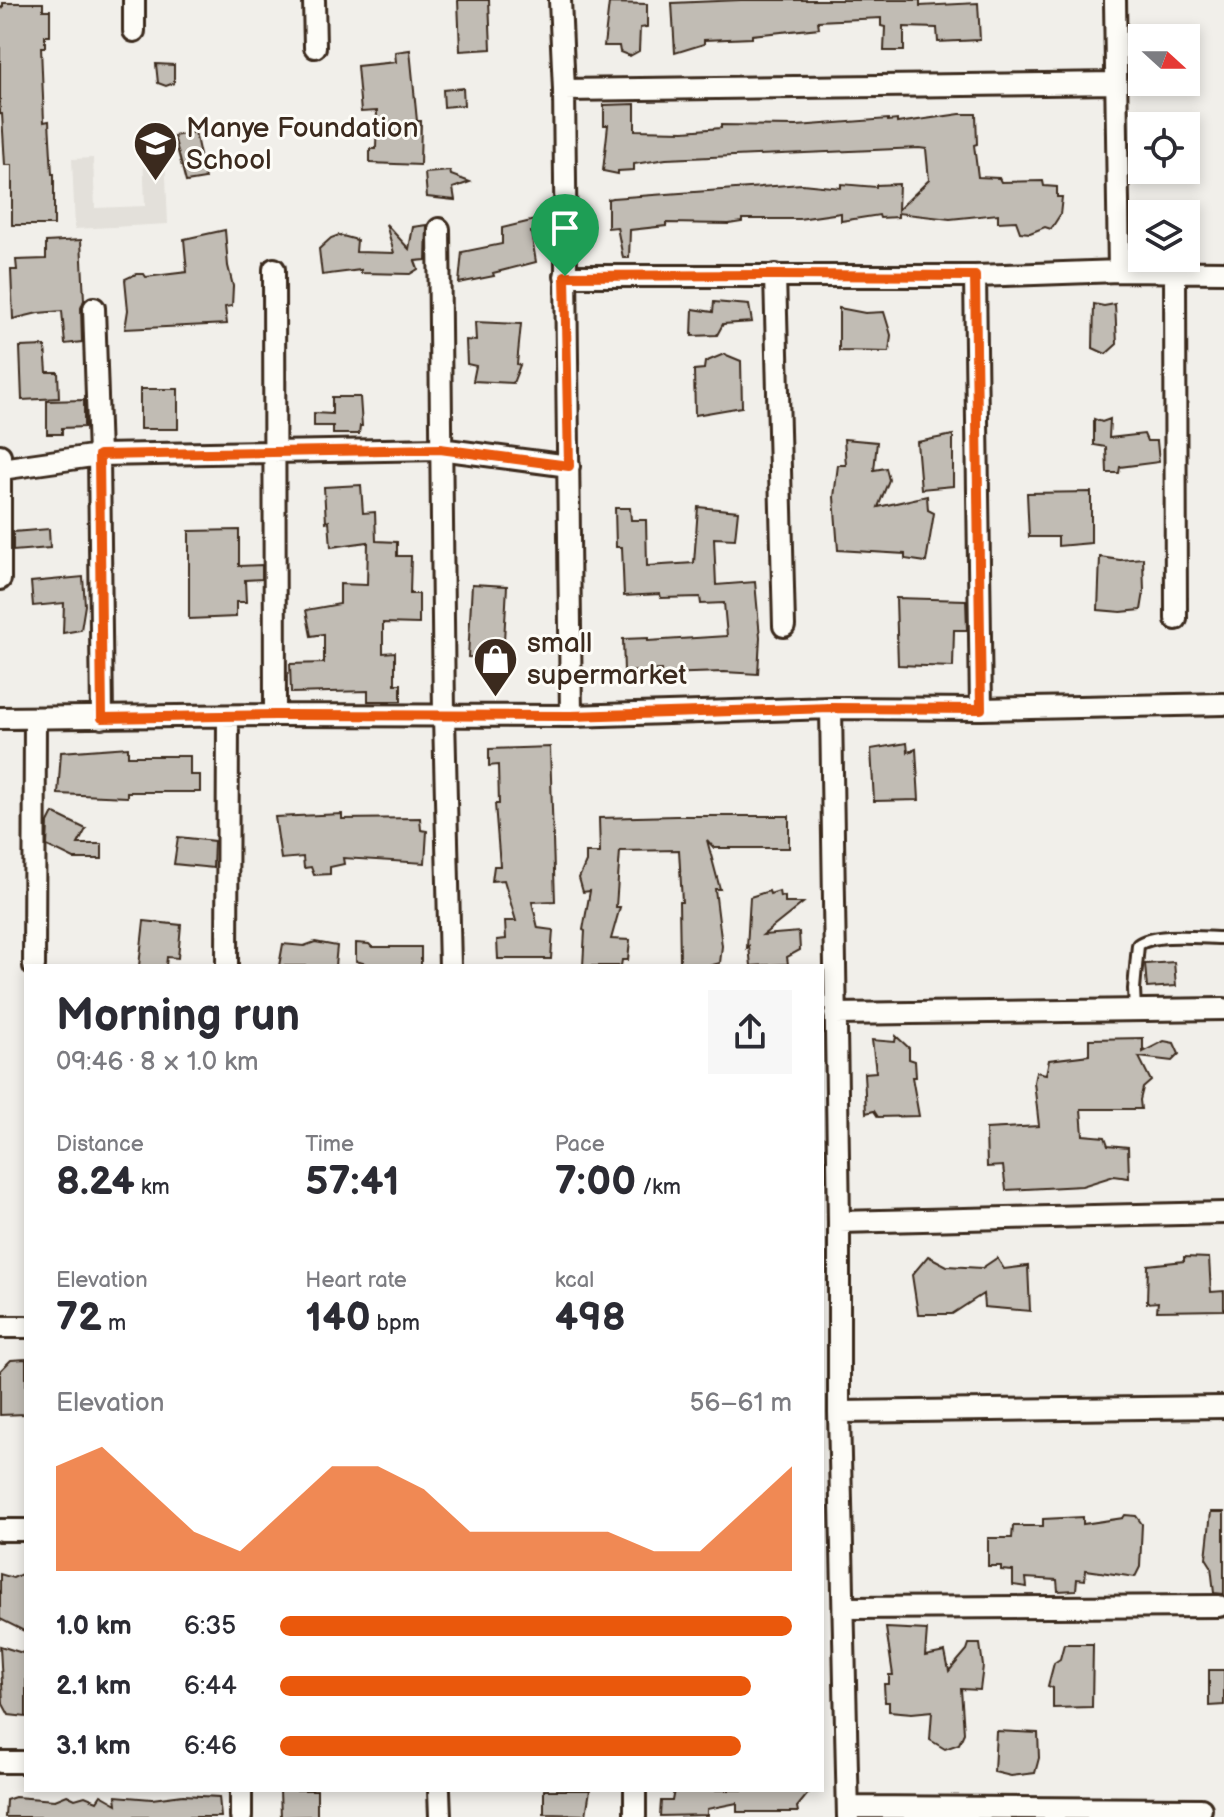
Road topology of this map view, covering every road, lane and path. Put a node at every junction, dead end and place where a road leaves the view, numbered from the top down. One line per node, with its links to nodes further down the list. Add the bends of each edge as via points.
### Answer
1 (134, 0): 5 (street)
2 (314, 0): 6 (street)
3 (560, 0): 8 (street)
4 (1115, 0): 7 (street)
5 (134, 31)
6 (315, 47)
7 (1116, 83): 8 (street); 11 (street)
8 (564, 90): 17 (street)
9 (439, 229): 20 (street)
10 (274, 269): 21 (street)
11 (1119, 271): 12 (street); 18 (street)
12 (1128, 271)
13 (1175, 272): 27 (street)
14 (1200, 272): 15 (street)
15 (1224, 272)
16 (775, 275): 17 (street); 18 (street); 28 (street)
17 (565, 276): 24 (street)
18 (975, 276): 31 (street)
19 (94, 308): 23 (street)
20 (440, 449): 21 (street); 24 (street); 34 (street)
21 (274, 453): 23 (street); 32 (street)
22 (0, 455): 25 (street)
23 (99, 455): 25 (street); 38 (street)
24 (569, 466): 35 (street)
25 (1, 469): 26 (street)
26 (0, 579)
27 (1176, 619)
28 (784, 626)
29 (1224, 704): 31 (street)
30 (831, 708): 31 (street); 35 (street); 45 (street)
31 (981, 709)
32 (275, 715): 33 (street); 34 (street)
33 (228, 716): 38 (street); 41 (street)
34 (444, 716): 35 (street); 42 (street)
35 (571, 716)
36 (0, 718): 37 (street)
37 (35, 718): 38 (street); 40 (street)
38 (102, 718)
39 (1224, 938): 44 (lane, via 1142,941)
40 (34, 964)
41 (227, 964)
42 (450, 964)
43 (1224, 1009): 44 (street)
44 (1135, 1010): 45 (street)
45 (835, 1014): 46 (street)
46 (829, 1107): 48 (street)
47 (1224, 1213): 48 (street)
48 (839, 1222): 49 (street)
49 (831, 1312): 53 (street)
50 (0, 1327): 51 (street)
51 (24, 1327)
52 (1224, 1407): 53 (street)
53 (839, 1412): 55 (street)
54 (824, 1517): 55 (street)
55 (843, 1517): 59 (street)
56 (0, 1530): 57 (street)
57 (24, 1530)
58 (1219, 1606): 59 (street)
59 (844, 1608): 66 (street)
60 (0, 1762): 61 (street)
61 (24, 1762)
62 (241, 1792): 67 (street)
63 (439, 1792): 68 (street)
64 (635, 1792): 69 (street)
65 (1201, 1809): 66 (street)
66 (848, 1812)
67 (241, 1817)
68 (440, 1817)
69 (635, 1817)

